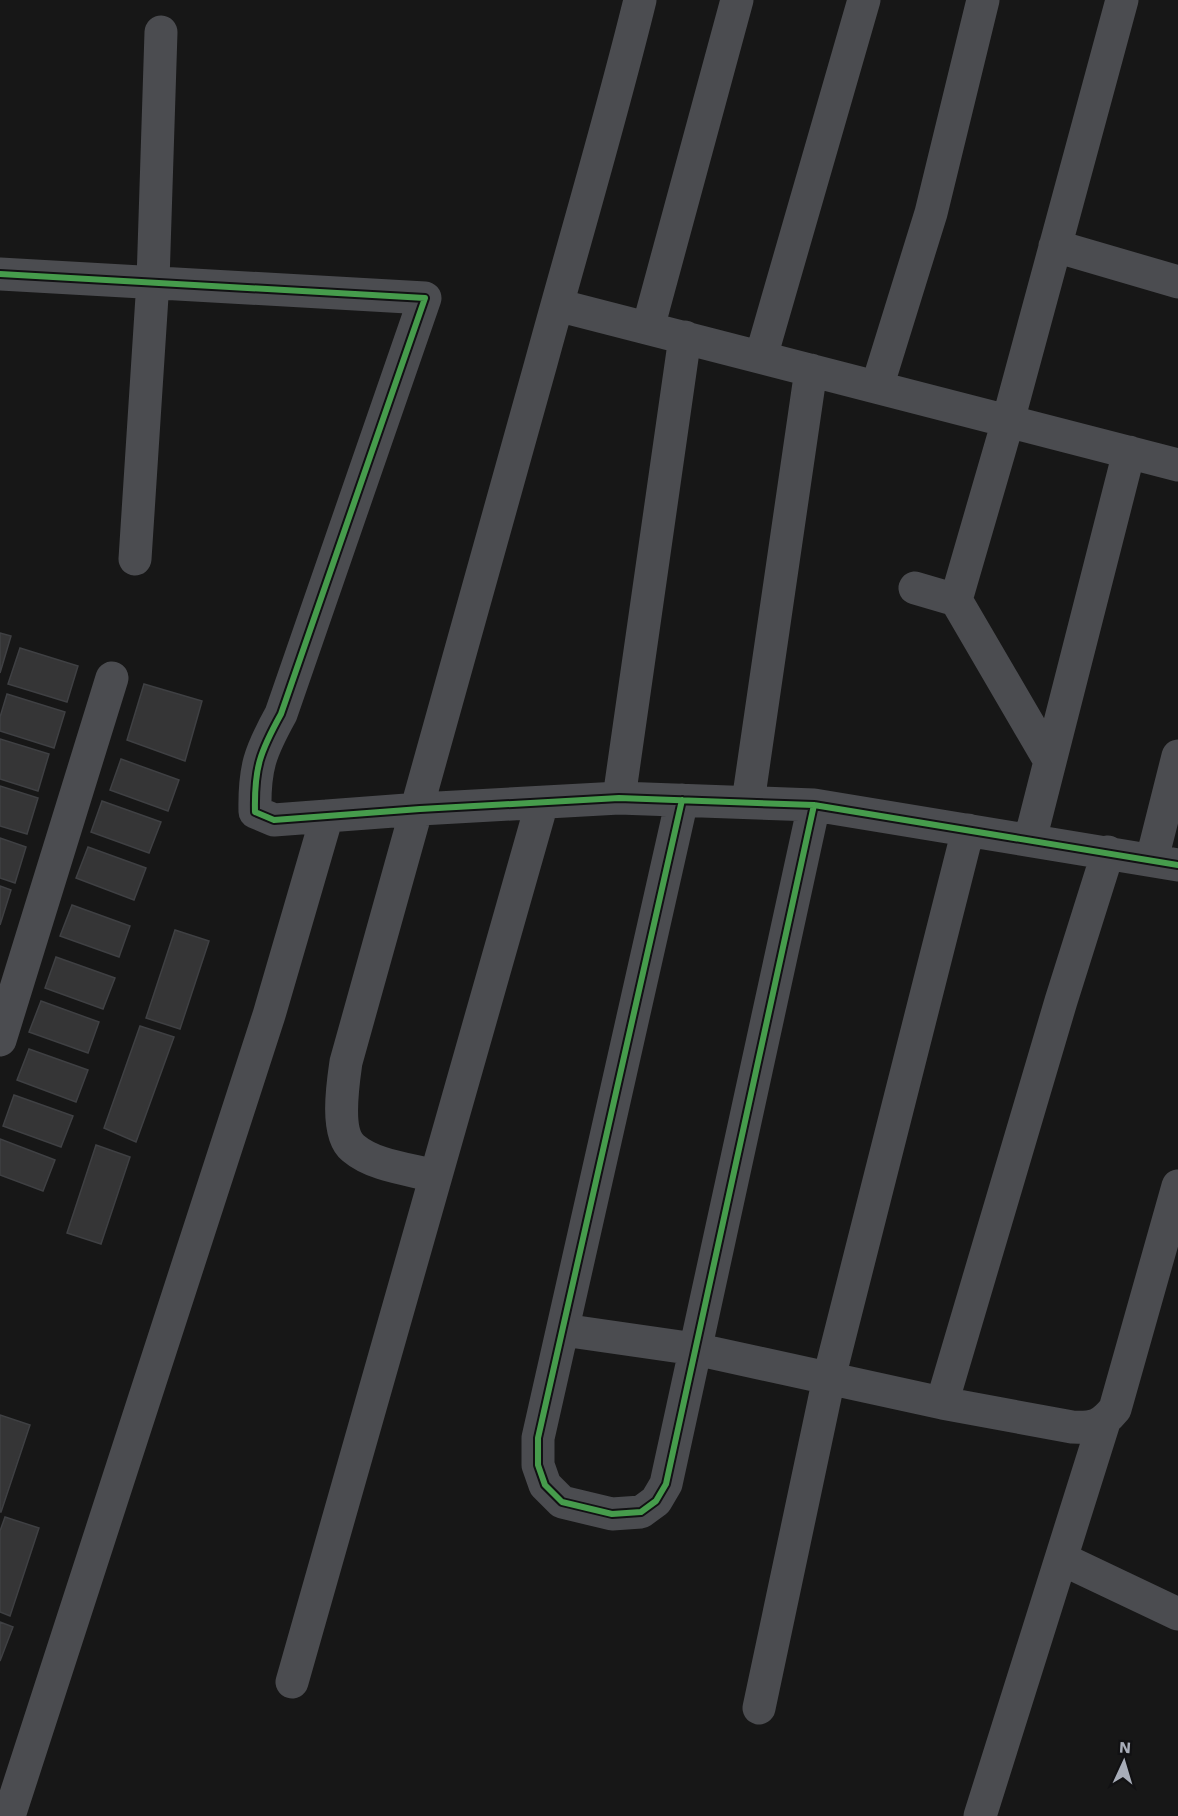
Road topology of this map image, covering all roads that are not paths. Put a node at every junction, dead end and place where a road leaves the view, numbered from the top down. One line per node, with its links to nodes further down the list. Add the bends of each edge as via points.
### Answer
1 (640, 0): 11 (street)
2 (737, 0): 12 (street)
3 (864, 0): 14 (street)
4 (983, 0): 16 (street, via 931,213)
5 (1122, 0): 7 (street)
6 (161, 32): 10 (street)
7 (1055, 246): 9 (street); 17 (street)
8 (0, 274): 10 (street)
9 (1176, 275)
10 (153, 281): 20 (street); 32 (street, via 424,298 281,714 263,747 254,780 255,812 274,820)
11 (557, 305): 12 (street); 31 (street)
12 (648, 328): 13 (street)
13 (685, 337): 14 (street); 26 (street)
14 (761, 357): 15 (street)
15 (811, 370): 16 (street); 28 (street)
16 (877, 387): 17 (street)
17 (1008, 421): 18 (street); 22 (street)
18 (1129, 452): 19 (street); 25 (street)
19 (1178, 465)
20 (135, 559)
21 (915, 588): 22 (street)
22 (956, 600): 25 (street)
23 (112, 678): 37 (street)
24 (1178, 756): 36 (street)
25 (1050, 761): 34 (street)
26 (619, 798): 27 (street); 29 (street)
27 (682, 800): 28 (street); 40 (street)
28 (748, 802): 30 (street)
29 (542, 803): 31 (street); 38 (street)
30 (814, 805): 33 (street); 41 (street)
31 (420, 809): 32 (street); 38 (street, via 346,1062 341,1093 344,1129 351,1147 372,1160)
32 (327, 816): 49 (street, via 269,1015)
33 (968, 830): 34 (street); 42 (street)
34 (1030, 840): 35 (street)
35 (1108, 852): 36 (street); 43 (street)
36 (1165, 862)
37 (0, 1040)
38 (435, 1176): 47 (street)
39 (1178, 1186): 44 (street, via 1115,1409)
40 (563, 1330): 41 (street); 41 (street, via 538,1438 538,1465 546,1485 562,1502 612,1514 641,1512 656,1501 666,1484)
41 (695, 1349): 42 (street)
42 (829, 1378): 43 (street); 48 (street)
43 (942, 1403): 44 (street, via 1072,1427 1090,1428)
44 (1104, 1422): 45 (street)
45 (1062, 1559): 46 (street); 50 (street)
46 (1178, 1614)
47 (292, 1682)
48 (759, 1708)
49 (9, 1816)
50 (980, 1816)

